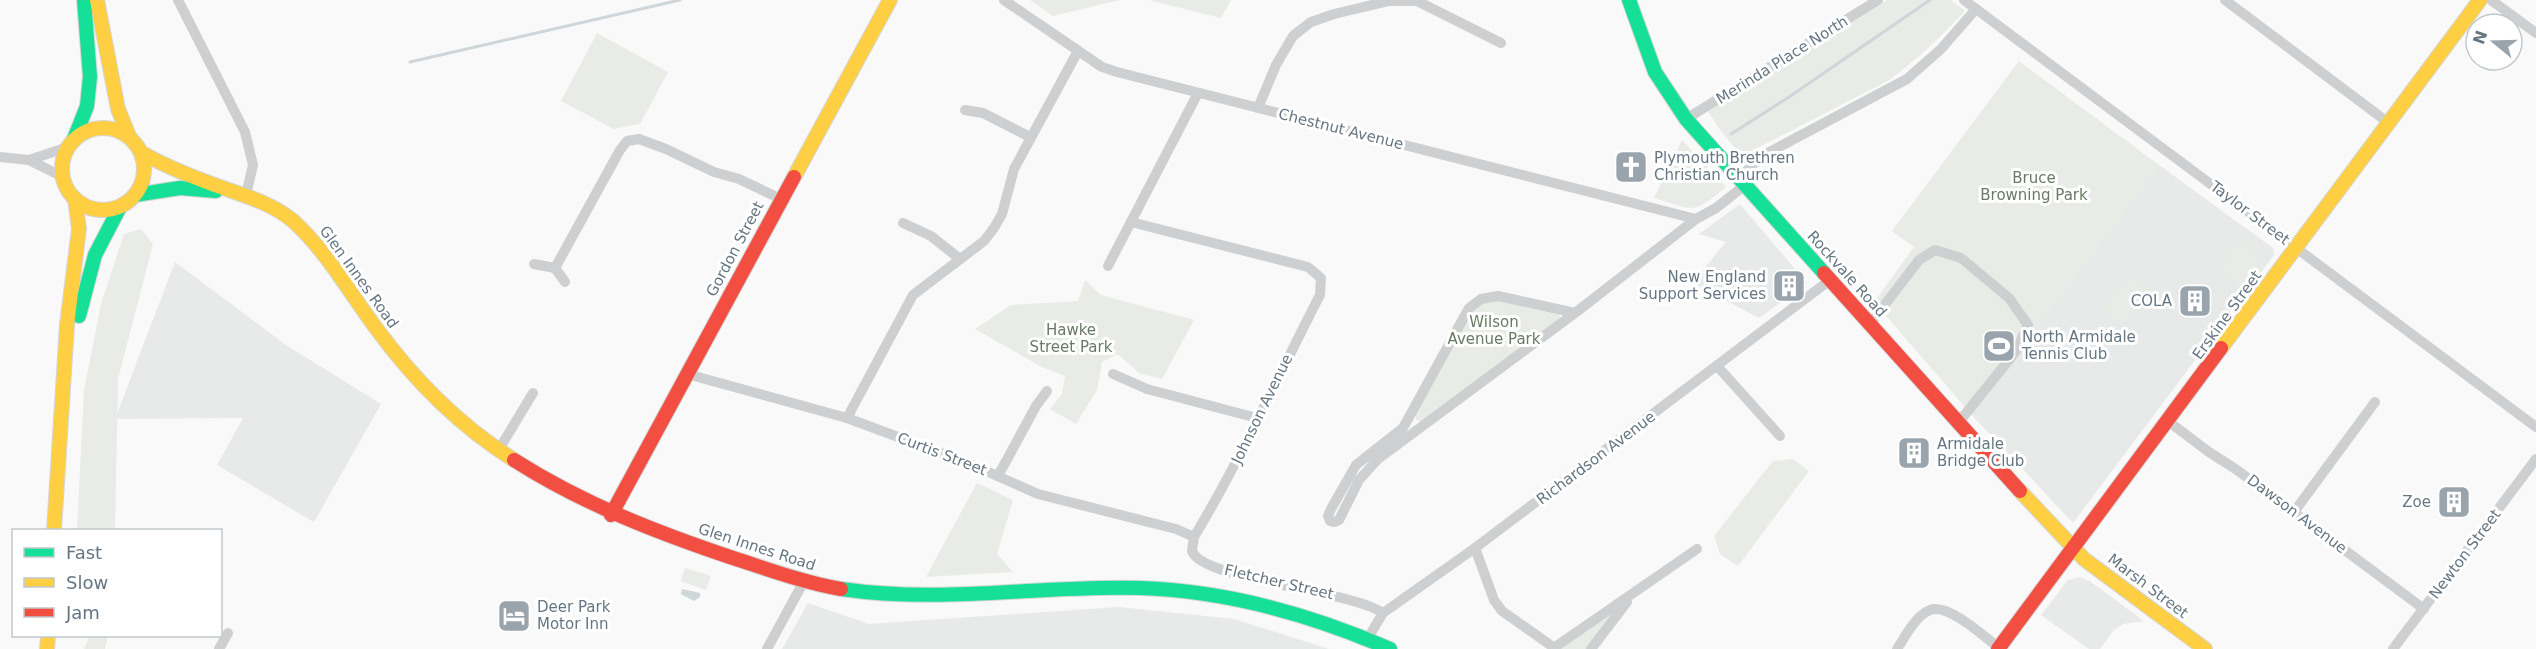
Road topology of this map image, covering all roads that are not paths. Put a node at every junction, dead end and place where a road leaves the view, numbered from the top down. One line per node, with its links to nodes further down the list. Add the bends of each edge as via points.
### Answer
1 (84, 0): 23 (main road, via 90,77 87,106)
2 (97, 0): 21 (main road, via 118,109)
3 (177, 0): 29 (street, via 245,132 253,165)
4 (890, 0): 32 (main road, Gordon Street)
5 (1004, 0): 15 (street, Chestnut Avenue)
6 (1629, 0): 19 (main road, Rockvale Road, via 1655,72)
7 (1878, 0): 19 (street, Merinda Place North)
8 (1964, 0): 12 (street, Taylor Street)
9 (2225, 0): 20 (street)
10 (2480, 0): 20 (main road, Erskine Street)
11 (2491, 0): 13 (street)
12 (1976, 9): 28 (street, via 1941,49 1908,78 1761,156); 37 (street, Taylor Street)
13 (2536, 33)
14 (1501, 43): 17 (street, via 1417,1 1389,1 1334,14 1311,22 1293,36)
15 (1078, 51): 16 (street, Chestnut Avenue, via 1102,67); 22 (street)
16 (1198, 93): 17 (street, Chestnut Avenue); 35 (street)
17 (1258, 108): 34 (street, Chestnut Avenue)
18 (965, 110): 22 (street, via 983,113)
19 (1686, 119): 28 (main road, Rockvale Road)
20 (2390, 124): 37 (main road, Erskine Street)
21 (129, 136): 23 (main road, via 111,128 91,129); 24 (main road)
22 (1030, 137): 38 (street, via 994,228)
23 (71, 143): 26 (street); 27 (main road, via 63,162)
24 (142, 153): 29 (main road, Glen Innes Road, via 169,168); 30 (main road, via 145,168)
25 (0, 157): 26 (street)
26 (29, 160): 27 (street)
27 (63, 177): 31 (main road)
28 (1741, 182): 34 (street, via 1716,208); 42 (main road, Rockvale Road)
29 (242, 194): 30 (main road, Glen Innes Road, via 180,188); 60 (main road, Glen Innes Road, via 278,210 314,241 384,340 415,376 464,425)
30 (135, 195): 33 (main road)
31 (75, 199): 33 (main road, via 89,208); 47 (main road, via 79,229)
32 (781, 200): 41 (street, via 666,149 639,139 627,141); 48 (main road, Gordon Street)
33 (120, 207): 47 (main road, via 95,255)
34 (1696, 219): 44 (street)
35 (1131, 222): 40 (street); 54 (street, Johnson Avenue, via 1308,267 1321,278 1320,295)
36 (903, 223): 38 (street, via 931,236)
37 (2297, 248): 56 (main road, Erskine Street); 57 (street, Taylor Street)
38 (960, 259): 53 (street, via 913,295)
39 (534, 264): 41 (street)
40 (1108, 266)
41 (555, 268): 43 (street)
42 (1830, 280): 45 (main road, Rockvale Road); 46 (street, Richardson Avenue)
43 (565, 282)
44 (1575, 314): 58 (street); 58 (street, via 1498,296 1475,302 1458,324)
45 (1870, 324): 55 (main road, Rockvale Road); 55 (street, via 1919,260 1935,250 1961,258 2009,298 2028,325 2016,351)
46 (1718, 367): 59 (street); 68 (street, Richardson Avenue)
47 (65, 370): 66 (main road)
48 (687, 374): 53 (street, Curtis Street); 65 (main road, Gordon Street)
49 (1113, 374): 54 (street, via 1147,389)
50 (1047, 391): 62 (street)
51 (533, 393): 60 (street)
52 (2375, 402): 64 (street)
53 (847, 418): 62 (street, Curtis Street)
54 (1257, 418): 67 (street, Johnson Avenue)
55 (1959, 422): 70 (main road, Rockvale Road)
56 (2169, 422): 64 (street, Dawson Avenue); 70 (main road, Erskine Street)
57 (2536, 427)
58 (1406, 432): 63 (street, via 1375,456)
59 (1779, 436)
60 (498, 451): 65 (main road, Glen Innes Road)
61 (2536, 459): 73 (street, Newton Street)
62 (998, 476): 67 (street, Curtis Street, via 1038,494)
63 (1349, 487)
64 (2294, 512): 73 (street, Dawson Avenue)
65 (611, 515): 71 (main road, Glen Innes Road)
66 (54, 529)
67 (1194, 537): 74 (street, Fletcher Street, via 1193,555 1208,564 1340,597)
68 (1475, 548): 74 (street, Richardson Avenue); 77 (street, via 1494,600 1502,610)
69 (1697, 549): 72 (street)
70 (2073, 549): 83 (main road, Erskine Street); 84 (main road, Marsh Street)
71 (804, 581): 76 (main road, Glen Innes Road, via 899,598 1101,588 1174,589 1276,606); 79 (street)
72 (1629, 599): 77 (street); 81 (street)
73 (2424, 609): 85 (street, Newton Street)
74 (1383, 613): 76 (street, Richardson Avenue)
75 (228, 633): 78 (street)
76 (1368, 638): 80 (main road, Glen Innes Road)
77 (1556, 648)
78 (219, 649)
79 (767, 649)
80 (1390, 649)
81 (1591, 649)
82 (1897, 649): 83 (street, via 1921,616 1931,609 1950,612)
83 (1998, 649)
84 (2205, 649)
85 (2393, 649)

